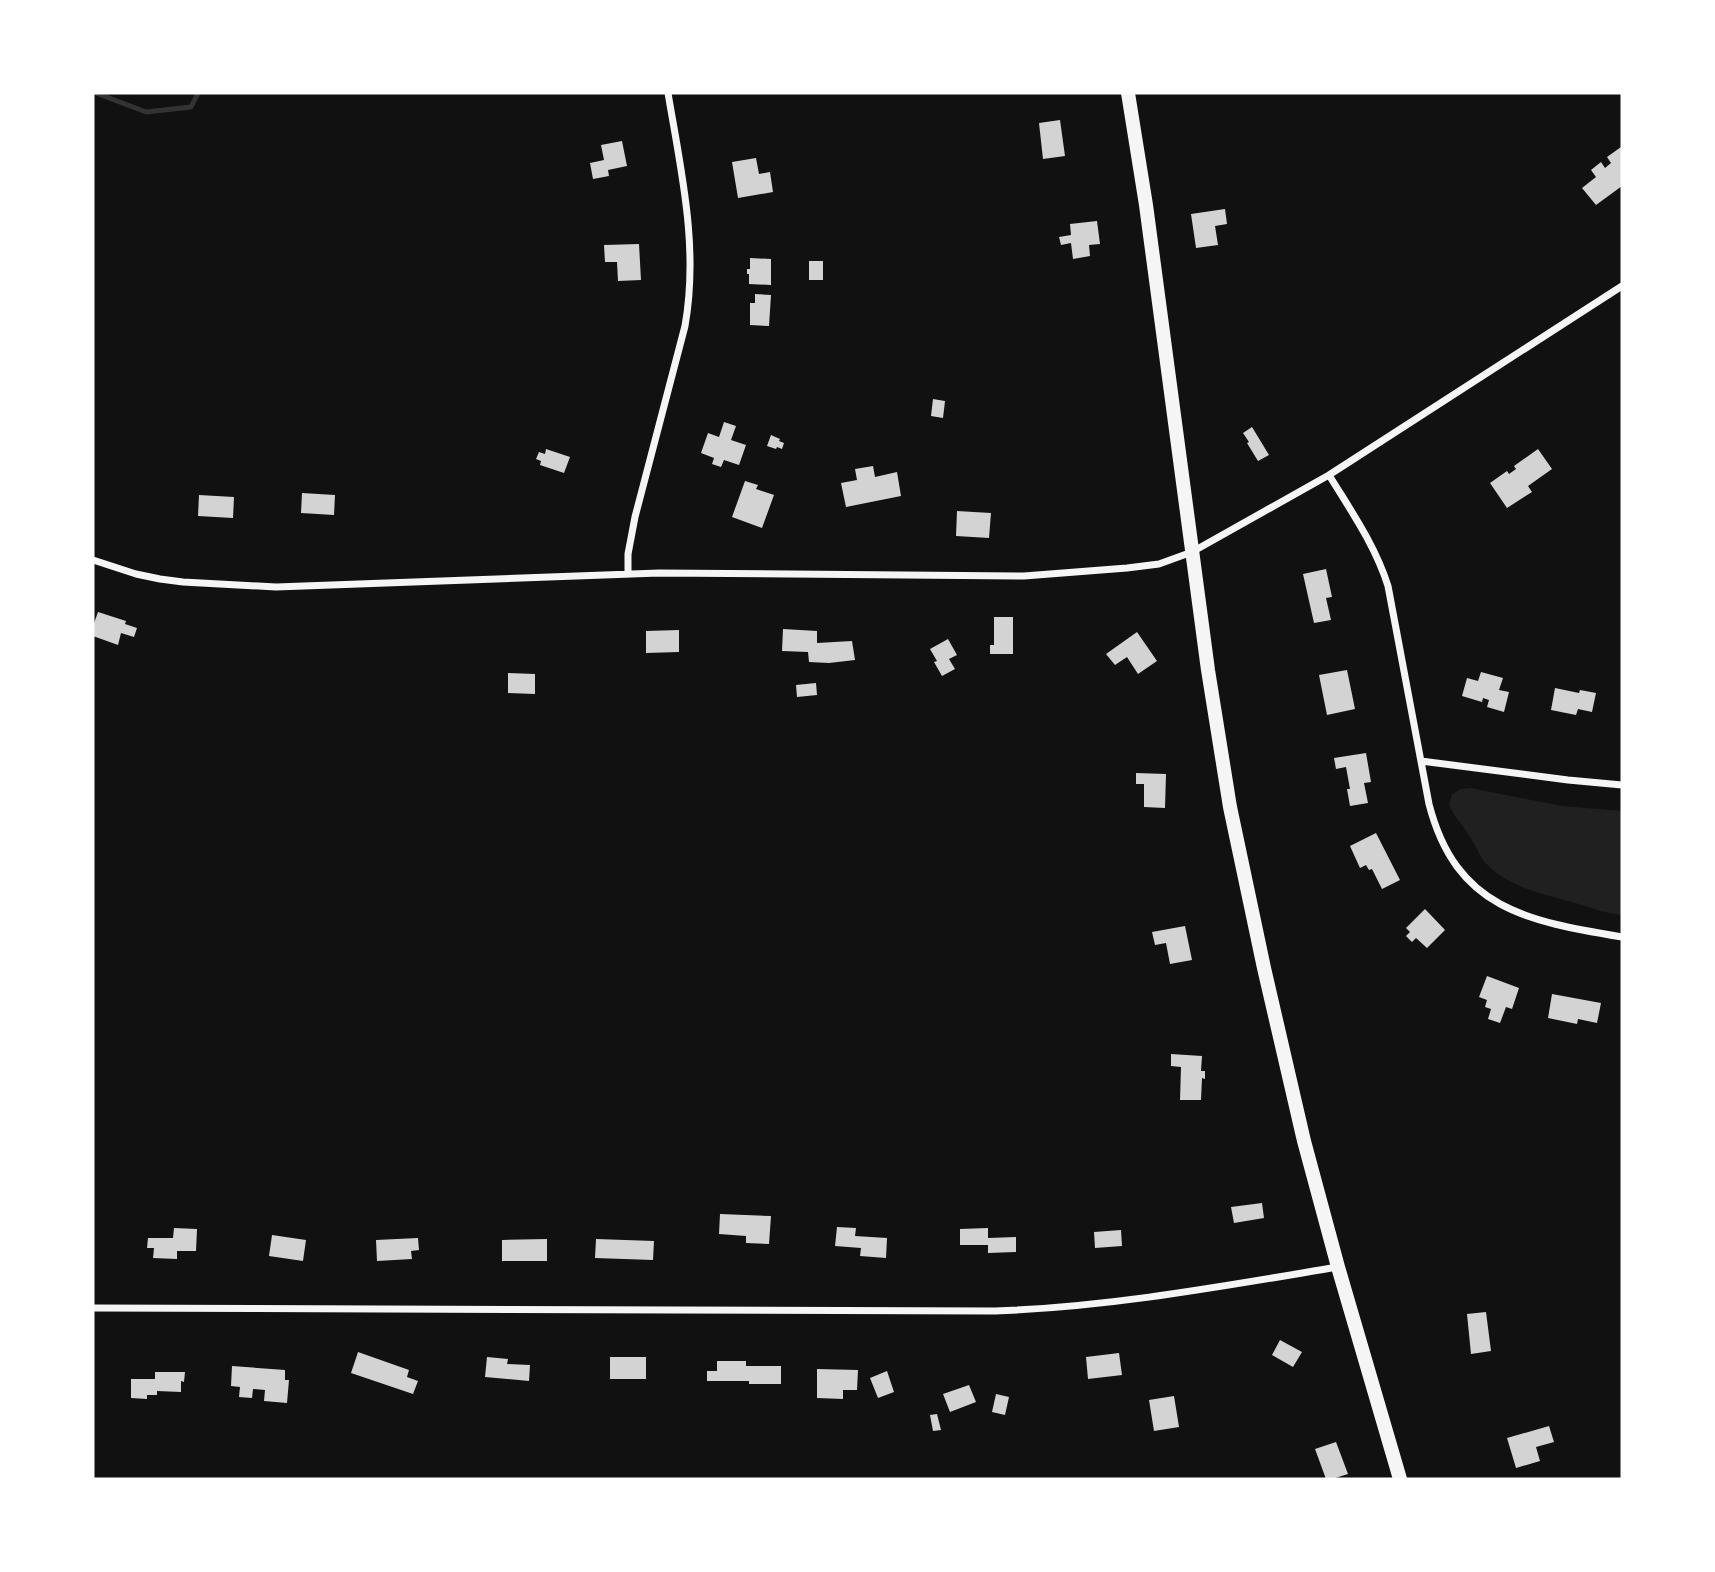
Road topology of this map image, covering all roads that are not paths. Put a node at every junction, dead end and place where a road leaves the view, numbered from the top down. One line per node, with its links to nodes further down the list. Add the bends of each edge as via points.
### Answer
1 (668, 93): 7 (street, via 689,215 690,302 635,517)
2 (1128, 93): 5 (main road)
3 (1622, 286): 4 (street)
4 (1329, 475): 5 (street); 8 (street, via 1372,546 1388,586)
5 (1192, 552): 7 (street, via 1144,567 1024,576); 11 (main road, via 1217,737 1243,871 1286,1067)
6 (93, 560): 7 (street, via 159,579 276,587)
7 (628, 573)
8 (1421, 761): 9 (street); 10 (street, via 1442,842 1474,886 1508,909)
9 (1622, 785)
10 (1622, 937)
11 (1338, 1267): 12 (street, via 1119,1302 995,1311); 13 (main road)
12 (93, 1308)
13 (1400, 1479)

